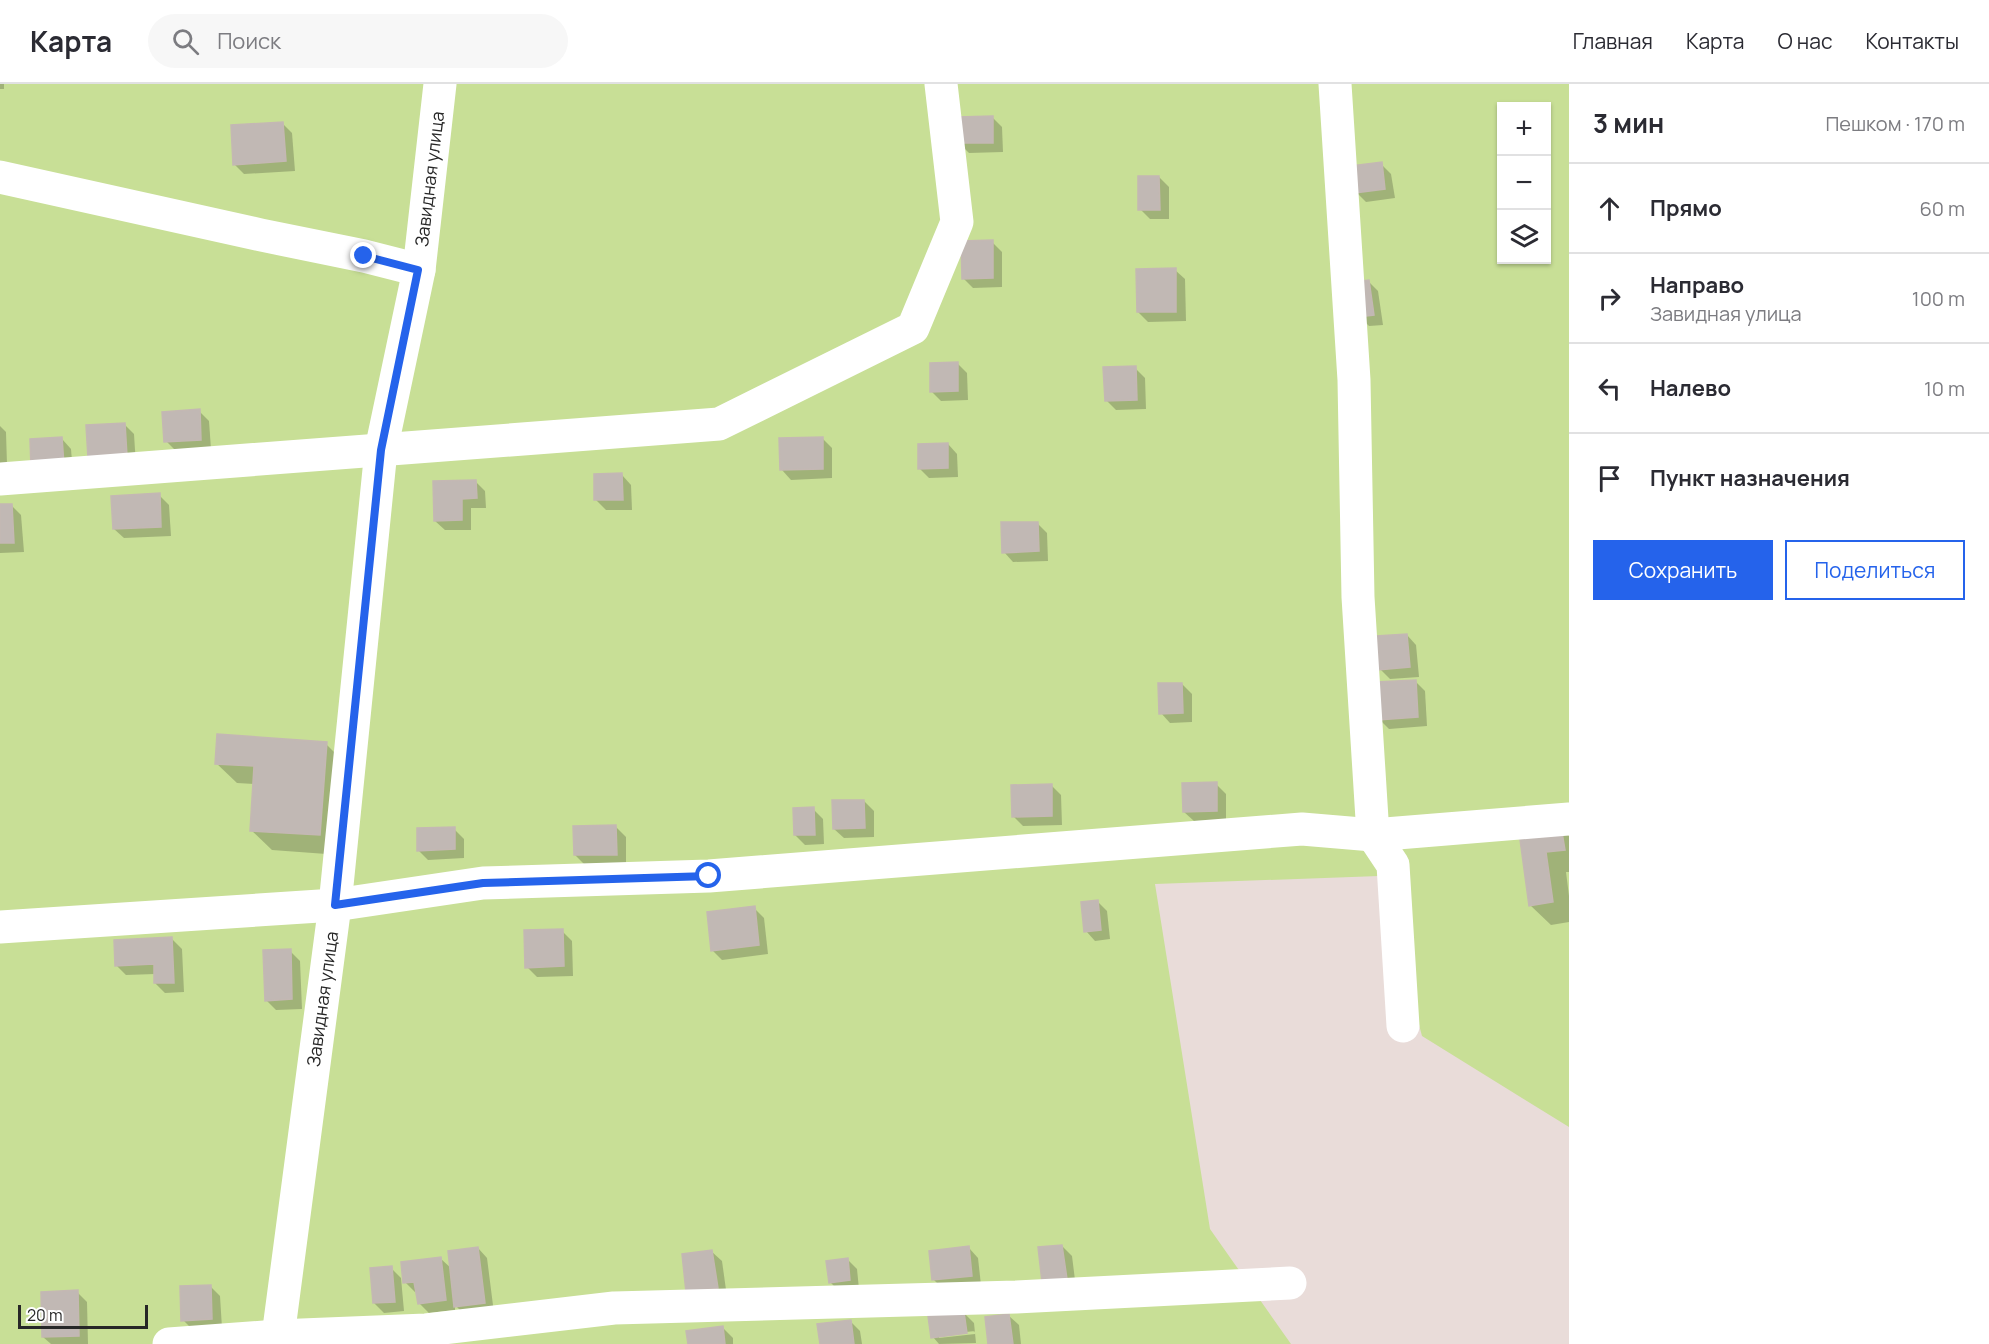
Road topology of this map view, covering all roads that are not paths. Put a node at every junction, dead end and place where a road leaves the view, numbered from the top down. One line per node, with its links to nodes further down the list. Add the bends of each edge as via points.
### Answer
1 (440, 84): 5 (lane, Завидная улица)
2 (941, 84): 6 (lane, via 957,222 913,328 719,424)
3 (1335, 84): 9 (lane, via 1354,380 1358,597)
4 (0, 177): 5 (lane)
5 (418, 270): 6 (lane, Завидная улица)
6 (381, 450): 7 (lane); 10 (lane, Завидная улица)
7 (0, 479)
8 (1569, 819): 9 (lane)
9 (1373, 835): 10 (lane, via 1302,829 709,876 483,883); 12 (lane, via 1393,865)
10 (335, 905): 11 (lane); 14 (lane, Завидная улица)
11 (0, 927)
12 (1403, 1026)
13 (1290, 1283): 14 (lane, via 1016,1297 614,1308 426,1330)
14 (277, 1340): 15 (lane)
15 (169, 1344)

